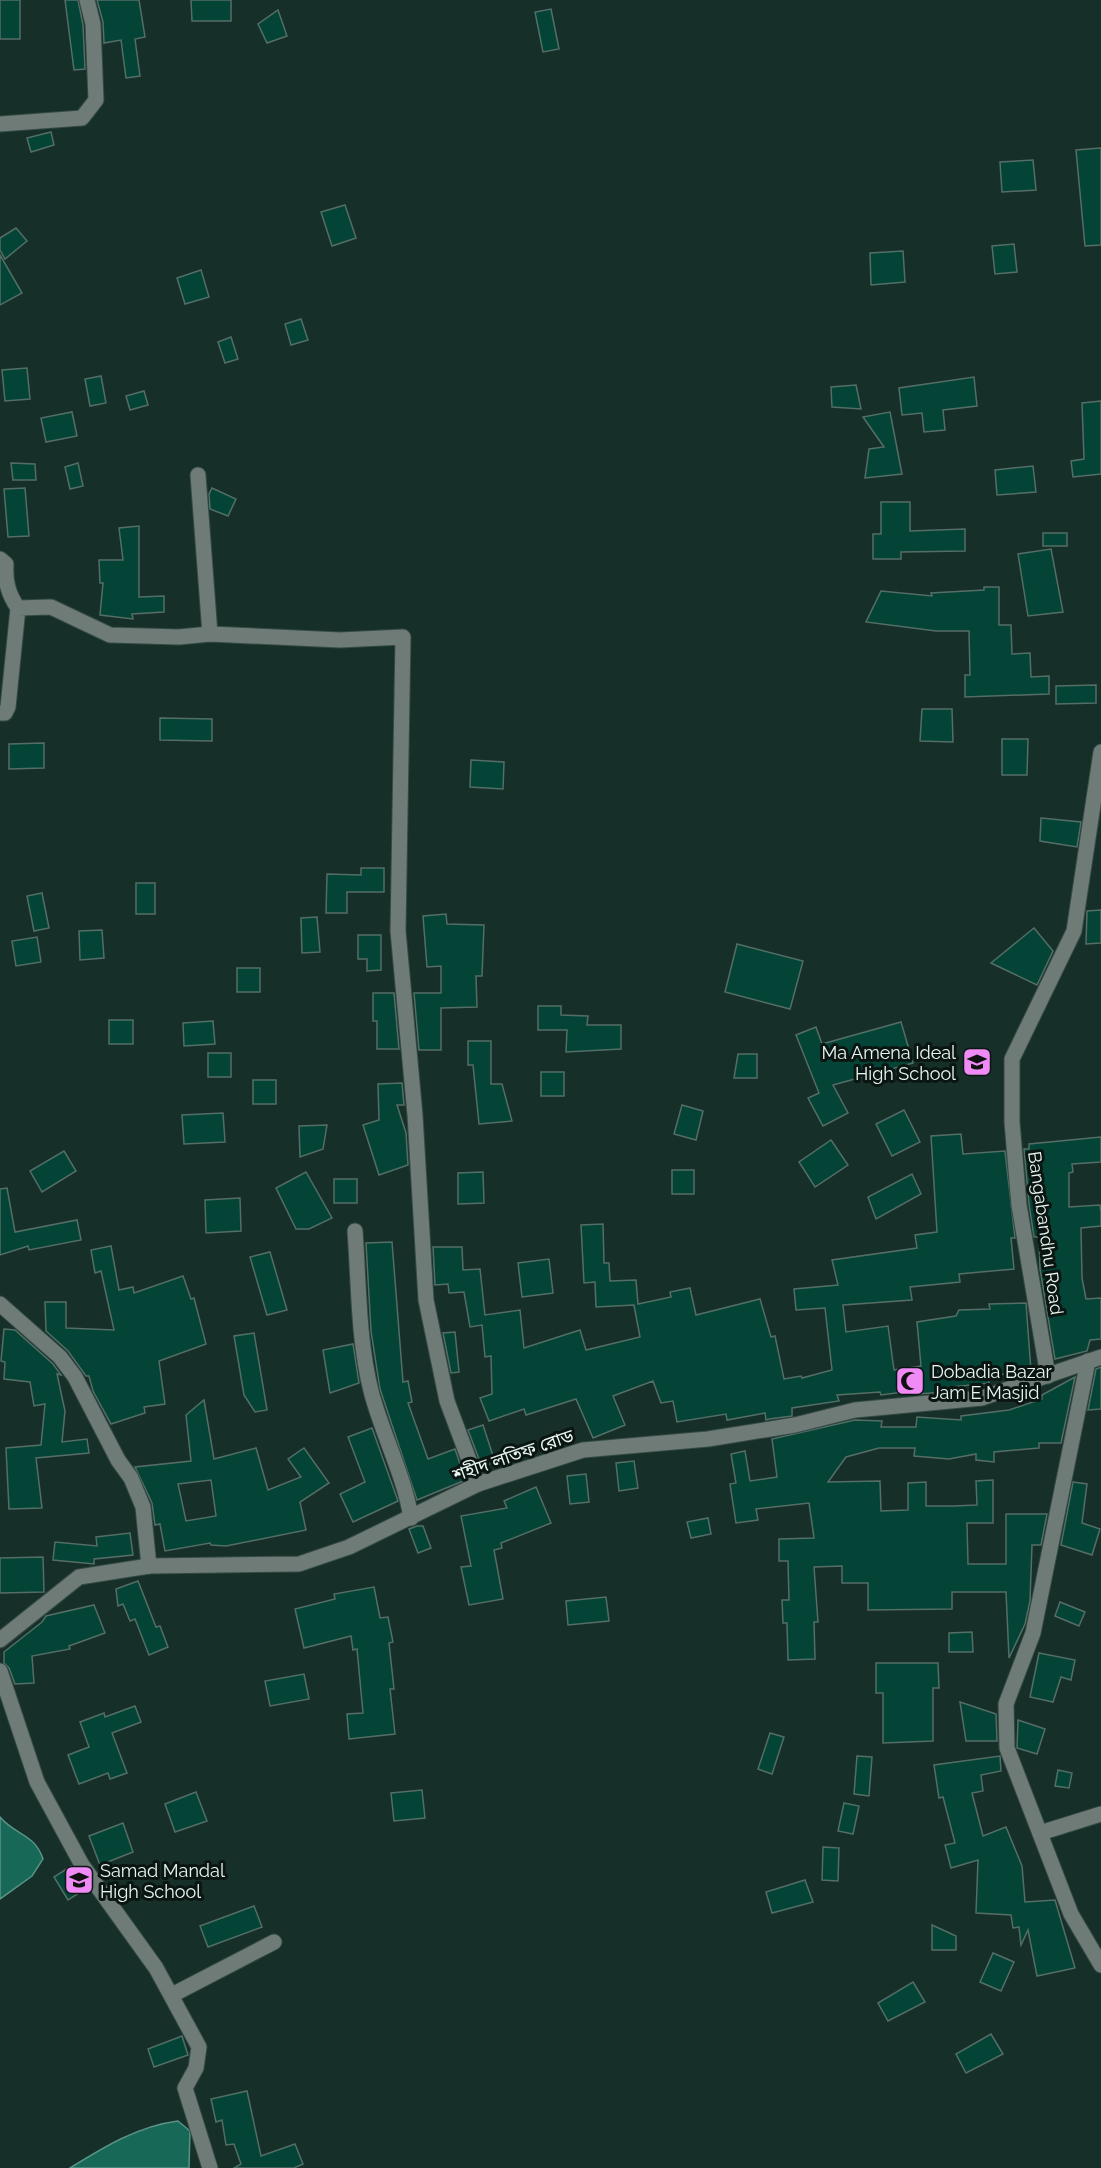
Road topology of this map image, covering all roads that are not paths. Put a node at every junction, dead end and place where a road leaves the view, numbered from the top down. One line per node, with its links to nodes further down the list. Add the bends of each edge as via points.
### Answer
1 (87, 0): 2 (street, via 93,24 96,100 82,117)
2 (0, 124)
3 (198, 475): 6 (street)
4 (0, 559): 5 (street, via 6,564 5,580)
5 (18, 608): 6 (street, via 51,607 110,635); 7 (street, via 8,707 5,713)
6 (210, 634): 14 (street, via 340,640 404,637 398,931 415,1115 426,1300 447,1401)
7 (0, 712)
8 (1101, 752): 9 (street, Bangabandhu Road)
9 (1094, 842): 13 (street, Bangabandhu Road, via 1074,931 1012,1059 1012,1122 1019,1205)
10 (355, 1231): 15 (street, via 362,1336 372,1392 408,1496)
11 (0, 1304): 16 (street, via 60,1357 75,1377 143,1507)
12 (1094, 1359): 13 (street, শহীদ লতিফ রোড); 20 (street, via 1033,1633 1006,1704 1007,1748)
13 (1048, 1376): 14 (street, শহীদ লতিফ রোড, via 982,1398 855,1410 795,1425 708,1439 583,1450)
14 (478, 1484): 15 (street, শহীদ লতিফ রোড)
15 (411, 1518): 16 (street, শহীদ লতিফ রোড, via 299,1564)
16 (149, 1566): 17 (street, শহীদ লতিফ রোড, via 79,1577)
17 (0, 1640)
18 (0, 1671): 23 (street, via 37,1782 82,1865)
19 (1101, 1814): 20 (street)
20 (1040, 1833): 22 (street, via 1071,1914)
21 (274, 1942): 23 (street)
22 (1101, 1965)
23 (171, 1995): 24 (street, via 199,2047 195,2068 185,2088)
24 (210, 2168)

